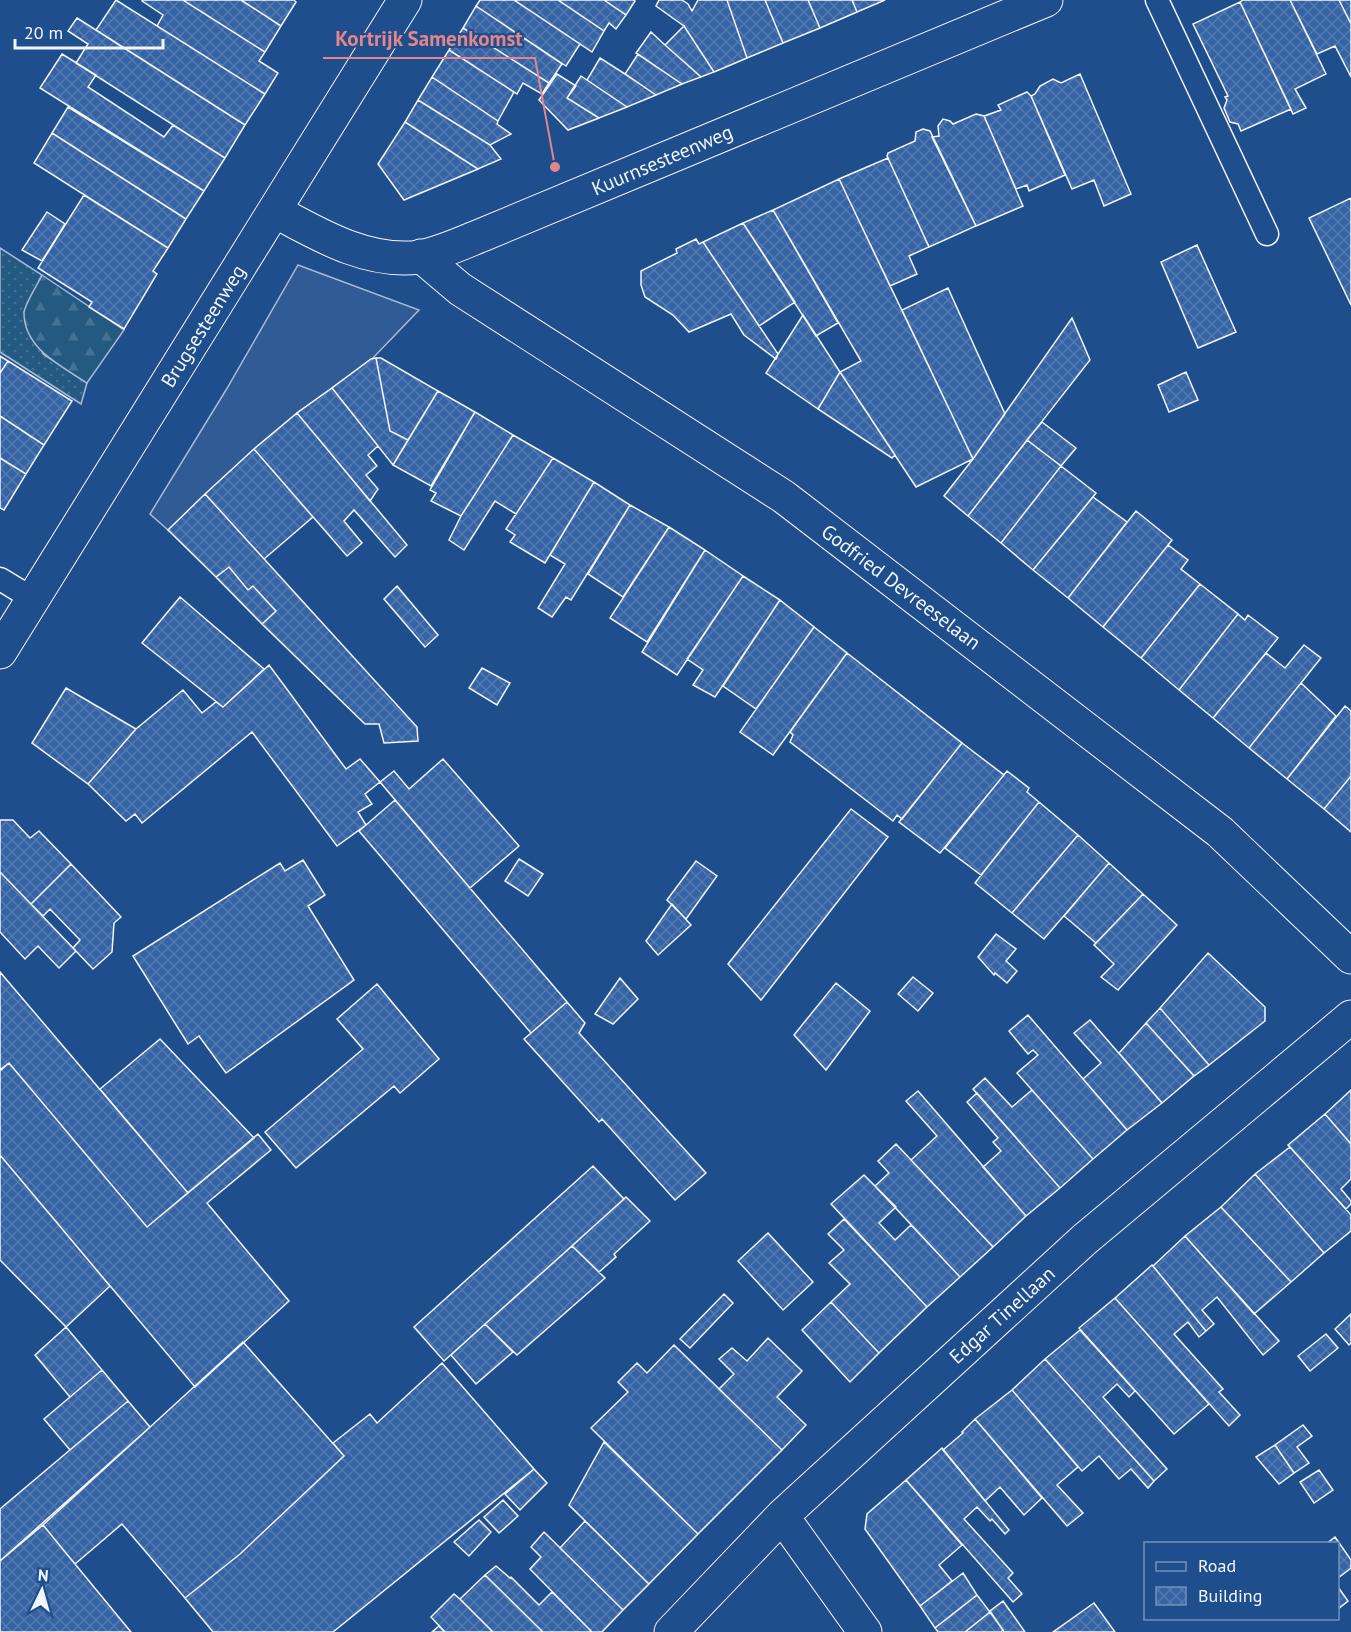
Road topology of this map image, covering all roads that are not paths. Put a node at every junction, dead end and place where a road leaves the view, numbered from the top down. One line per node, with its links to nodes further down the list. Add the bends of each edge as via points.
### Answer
1 (405, 0): 4 (street, Brugsesteenweg)
2 (1046, 0): 6 (street, Kuurnsesteenweg, via 482,235)
3 (1157, 0): 5 (lane)
4 (275, 211): 6 (street, Kuurnsesteenweg, via 351,249 402,258); 8 (street, Brugsesteenweg)
5 (1267, 234)
6 (421, 256): 10 (street, Godfried Devreeselaan, via 460,289 784,497 1220,831)
7 (0, 579): 8 (lane)
8 (33, 599): 9 (street, Brugsesteenweg)
9 (0, 651)
10 (1351, 957)
11 (1351, 1017): 12 (street, Edgar Tinellaan, via 1085,1239)
12 (782, 1516): 13 (street, Edgar Tinellaan); 14 (street)
13 (671, 1632)
14 (865, 1632)

